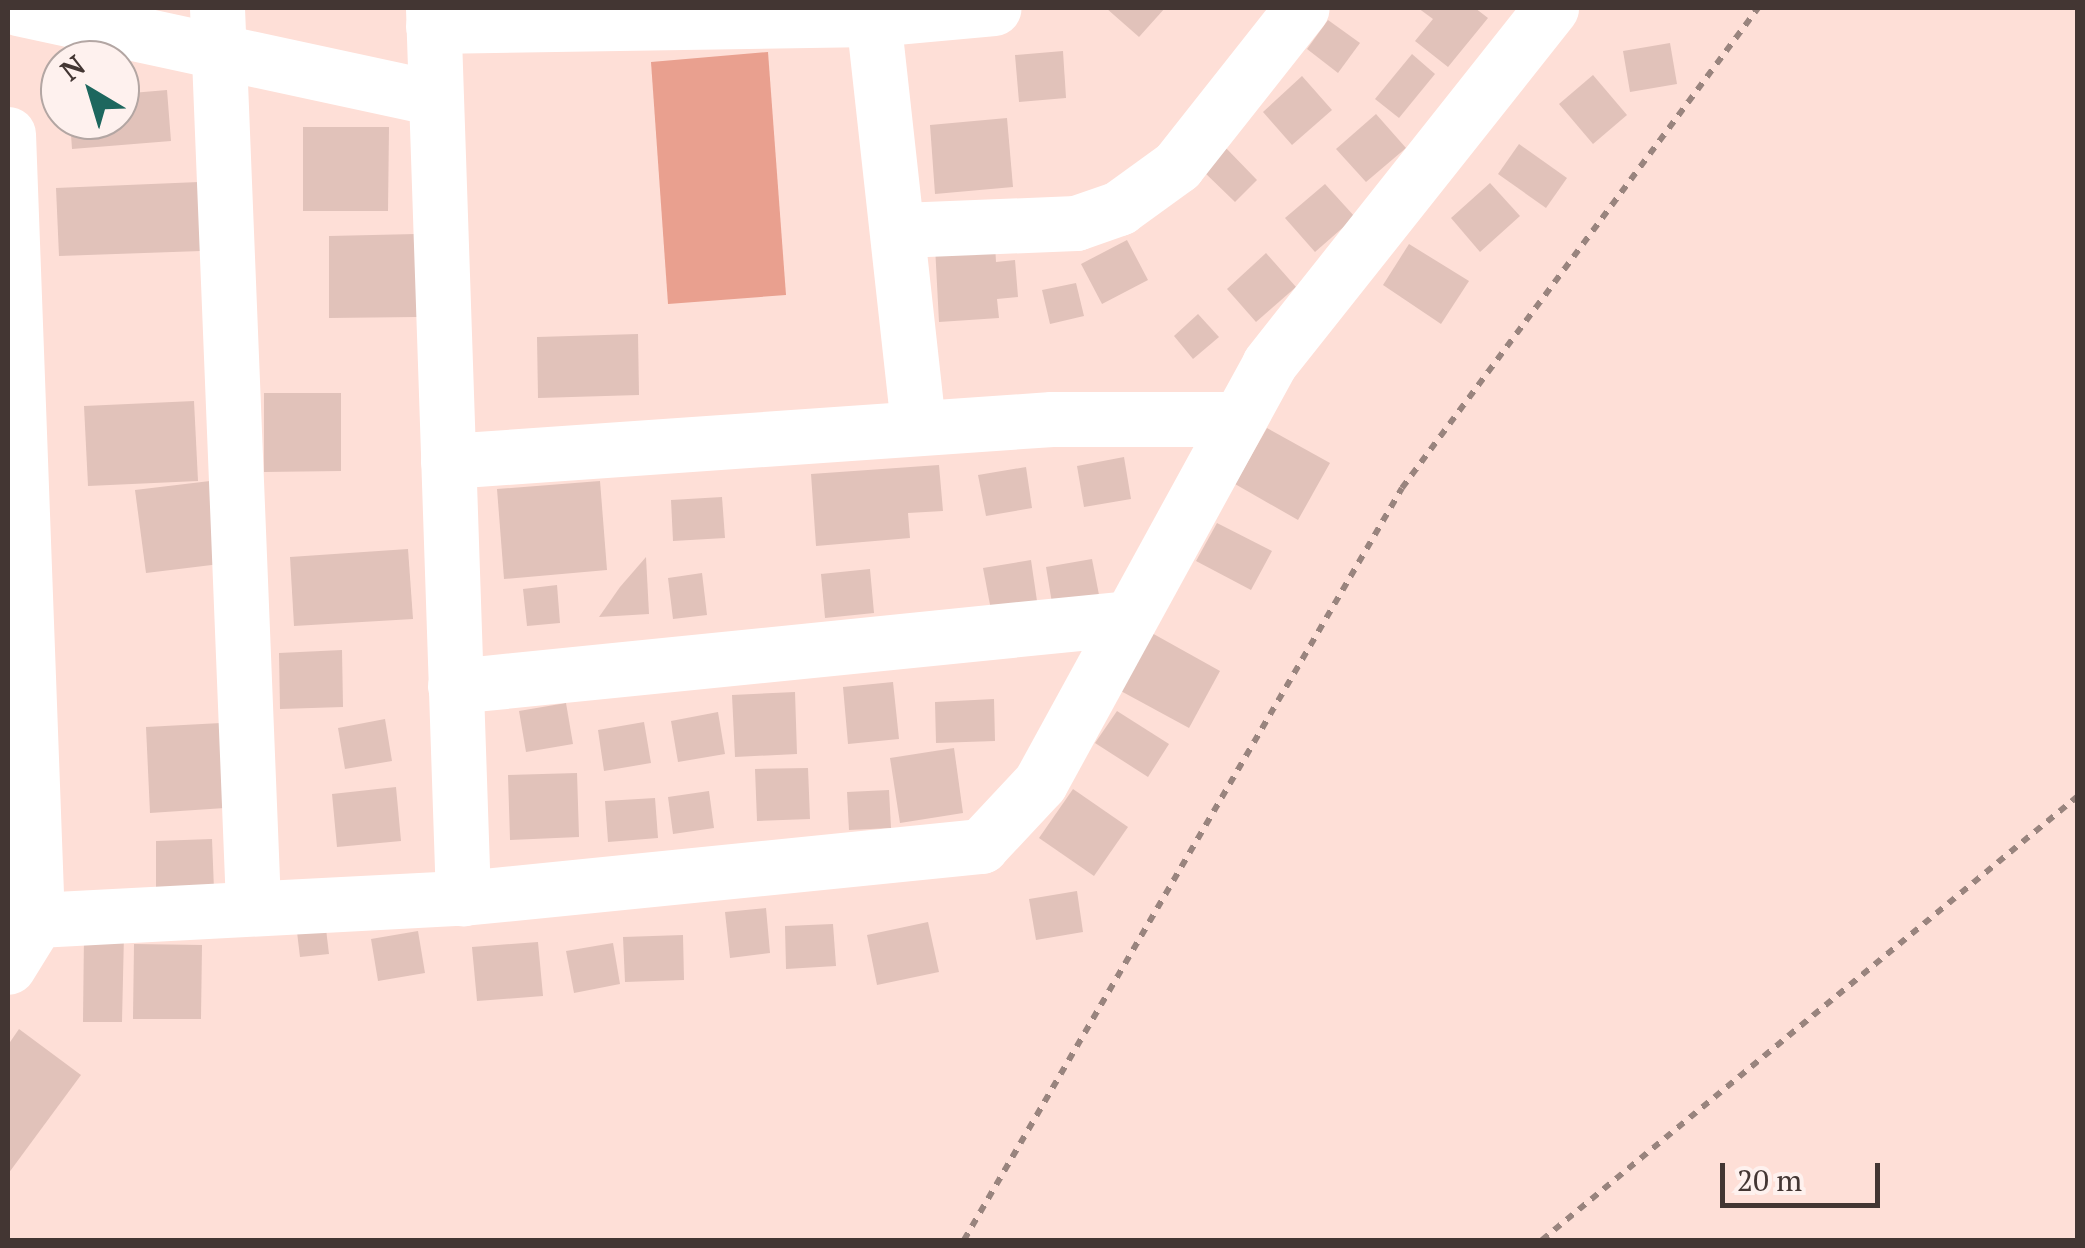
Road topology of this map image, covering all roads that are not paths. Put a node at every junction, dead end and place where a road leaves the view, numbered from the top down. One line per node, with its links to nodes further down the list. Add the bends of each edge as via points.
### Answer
1 (18, 8): 8 (street)
2 (993, 8): 5 (street)
3 (1302, 8): 11 (street, via 1177,166 1119,208 1076,223)
4 (1551, 8): 12 (street, via 1316,299)
5 (872, 13): 6 (street); 11 (street)
6 (663, 16): 7 (street)
7 (433, 17): 9 (street)
8 (218, 29): 9 (street); 18 (street)
9 (435, 98): 14 (street)
10 (8, 134): 19 (street)
11 (901, 230): 13 (street)
12 (1237, 420): 13 (street); 15 (street)
13 (918, 426): 14 (street)
14 (448, 460): 16 (street)
15 (1129, 618): 16 (street); 17 (street, via 1040,783 981,846)
16 (455, 686): 17 (street)
17 (463, 898): 18 (street)
18 (253, 904): 19 (street)
19 (38, 920): 20 (street)
20 (8, 967)

